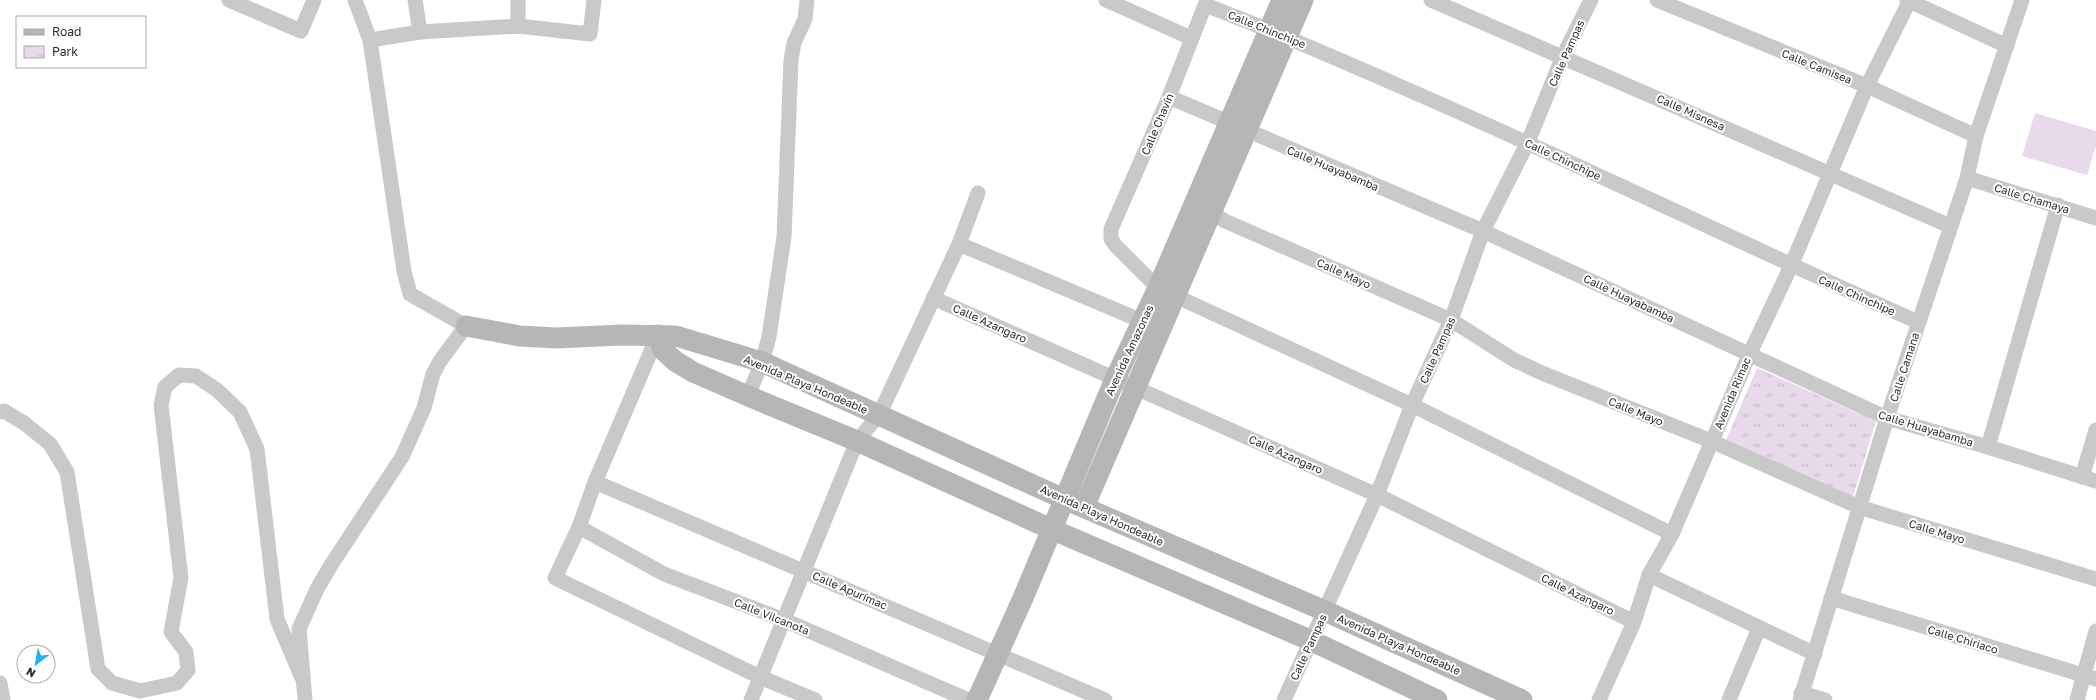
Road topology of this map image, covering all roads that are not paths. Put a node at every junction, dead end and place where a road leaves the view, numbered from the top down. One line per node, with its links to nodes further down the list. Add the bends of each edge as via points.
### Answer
1 (229, 0): 2 (street, via 301,31)
2 (314, 0)
3 (355, 0): 21 (street)
4 (415, 0): 18 (street)
5 (518, 0): 17 (street)
6 (594, 0): 17 (street, via 590,34)
7 (807, 0): 47 (street, via 805,19 794,43 791,60 784,236 769,337)
8 (1106, 0): 20 (street)
9 (1282, 0): 19 (street, Avenida Amazonas)
10 (1303, 0): 19 (street, Avenida Amazonas)
11 (1431, 0): 23 (street, Calle Misnesa)
12 (1591, 0): 23 (street, Calle Pampas)
13 (1657, 0): 24 (street, Calle Camisea)
14 (1909, 0): 22 (street); 24 (street, Avenida Rimac)
15 (2022, 0): 22 (street, Calle Camana)
16 (1206, 3): 19 (street, Calle Chinchipe); 20 (street, Calle Chavín)
17 (518, 26): 18 (street)
18 (420, 32): 21 (street)
19 (1278, 33): 26 (street, Avenida Amazonas); 28 (street, Calle Chinchipe)
20 (1191, 38): 25 (street, Calle Chavín)
21 (370, 40): 44 (street, via 404,271 410,294)
22 (2007, 46): 27 (street, Calle Camana)
23 (1563, 56): 28 (street, Calle Pampas); 29 (street, Calle Misnesa)
24 (1867, 86): 27 (street, Calle Camisea); 29 (street, Avenida Rimac)
25 (1169, 97): 26 (street, Calle Huayabamba); 39 (street, Calle Chavín, via 1111,229 1111,239 1116,246)
26 (1237, 127): 33 (street, Avenida Amazonas); 36 (street, Calle Huayabamba)
27 (1976, 136): 30 (street, Calle Camana)
28 (1528, 142): 36 (street, Calle Pampas); 38 (street, Calle Chinchipe)
29 (1831, 173): 35 (street, Calle Misnesa); 38 (street, Avenida Rimac)
30 (1967, 178): 32 (street, Calle Chamaya); 35 (street, Calle Camana)
31 (978, 194): 37 (street)
32 (2058, 205): 34 (street, Calle Chamaya); 58 (street)
33 (1202, 208): 39 (street, Avenida Amazonas); 42 (street, Calle Mayo)
34 (2096, 218)
35 (1950, 226): 43 (street, Calle Camana)
36 (1483, 231): 42 (street, Calle Pampas); 46 (street, Calle Huayabamba)
37 (959, 244): 40 (street); 41 (street)
38 (1791, 266): 43 (street, Calle Chinchipe); 46 (street, Avenida Rimac)
39 (1166, 292): 41 (street, Avenida Amazonas); 49 (street, Avenida Amazonas); 51 (street)
40 (933, 298): 48 (street, Calle Azangaro); 53 (street)
41 (1142, 320): 48 (street, Avenida Amazonas)
42 (1451, 320): 51 (street, Calle Pampas); 57 (street, Calle Mayo, via 1514,360)
43 (1918, 322): 54 (street, Calle Camana)
44 (466, 326): 45 (street, Avenida Playa Hondeable, via 520,336 549,338); 83 (street, via 433,374 424,408 402,457 317,589 299,630)
45 (658, 335): 47 (street, Avenida Playa Hondeable, via 697,341); 50 (street, via 663,350 675,361 693,372); 61 (street)
46 (1750, 353): 54 (street, Calle Huayabamba); 57 (street, Avenida Rimac)
47 (762, 362): 50 (street); 53 (street, Avenida Playa Hondeable)
48 (1115, 379): 49 (street, Calle Azangaro); 63 (street, Avenida Amazonas)
49 (1135, 388): 62 (street, Calle Azangaro); 64 (street, Avenida Amazonas)
50 (748, 396): 56 (street)
51 (1412, 405): 62 (street, Calle Pampas); 68 (street)
52 (0, 412): 83 (street, via 4,411 24,423 50,444 67,472 98,669 112,683 140,691 177,683 188,670 186,652 171,632 181,578 161,405 165,387 179,376 196,376 217,390 240,412 257,449 277,619)
53 (879, 415): 56 (street); 63 (street, Avenida Playa Hondeable)
54 (1887, 418): 58 (street, Calle Huayabamba); 65 (street, Calle Camana)
55 (2096, 430): 59 (street)
56 (857, 441): 67 (street); 69 (street)
57 (1711, 441): 65 (street, Calle Mayo); 68 (street, Avenida Rimac)
58 (1988, 447): 59 (street, Calle Huayabamba)
59 (2082, 477): 60 (street, Calle Huayabamba)
60 (2096, 481)
61 (595, 482): 66 (street); 69 (street, Calle Apurímac)
62 (1377, 495): 73 (street, Calle Pampas); 75 (street, Calle Azangaro)
63 (1064, 499): 64 (street, Avenida Playa Hondeable); 67 (street, Avenida Amazonas)
64 (1084, 507): 73 (street, Avenida Playa Hondeable)
65 (1859, 507): 71 (street, Calle Mayo); 72 (street, Calle Camana)
66 (579, 528): 74 (street, Calle Vilcanota, via 664,574); 81 (street, via 555,578)
67 (1051, 529): 78 (street); 79 (street, Avenida Amazonas)
68 (1672, 534): 70 (street, Avenida Rimac)
69 (804, 571): 74 (street); 79 (street, Calle Apurímac)
70 (1649, 575): 75 (street, Avenida Rimac); 76 (street)
71 (2096, 579)
72 (1831, 598): 80 (street, Calle Camana); 82 (street, Calle Chiriaco)
73 (1325, 611): 78 (street, Calle Pampas); 95 (street, Avenida Playa Hondeable)
74 (784, 620): 81 (street); 90 (street, Calle Vilcanota)
75 (1634, 622): 96 (street, Avenida Rimac)
76 (1759, 628): 80 (street); 97 (street)
77 (2096, 631): 82 (street)
78 (1312, 641): 93 (street, Calle Pampas); 94 (street)
79 (998, 654): 91 (street, Avenida Amazonas); 92 (street, Calle Apurímac)
80 (1814, 654): 85 (street, Calle Camana)
81 (760, 677): 88 (street); 89 (street)
82 (2090, 677): 99 (street)
83 (302, 678): 87 (street)
84 (0, 683): 86 (street)
85 (1801, 697): 98 (street)
86 (3, 700)
87 (305, 700)
88 (751, 700)
89 (815, 700)
90 (968, 700)
91 (978, 700)
92 (1105, 700)
93 (1284, 700)
94 (1437, 700)
95 (1522, 700)
96 (1599, 700)
97 (1729, 700)
98 (1825, 700)
99 (2077, 700)

